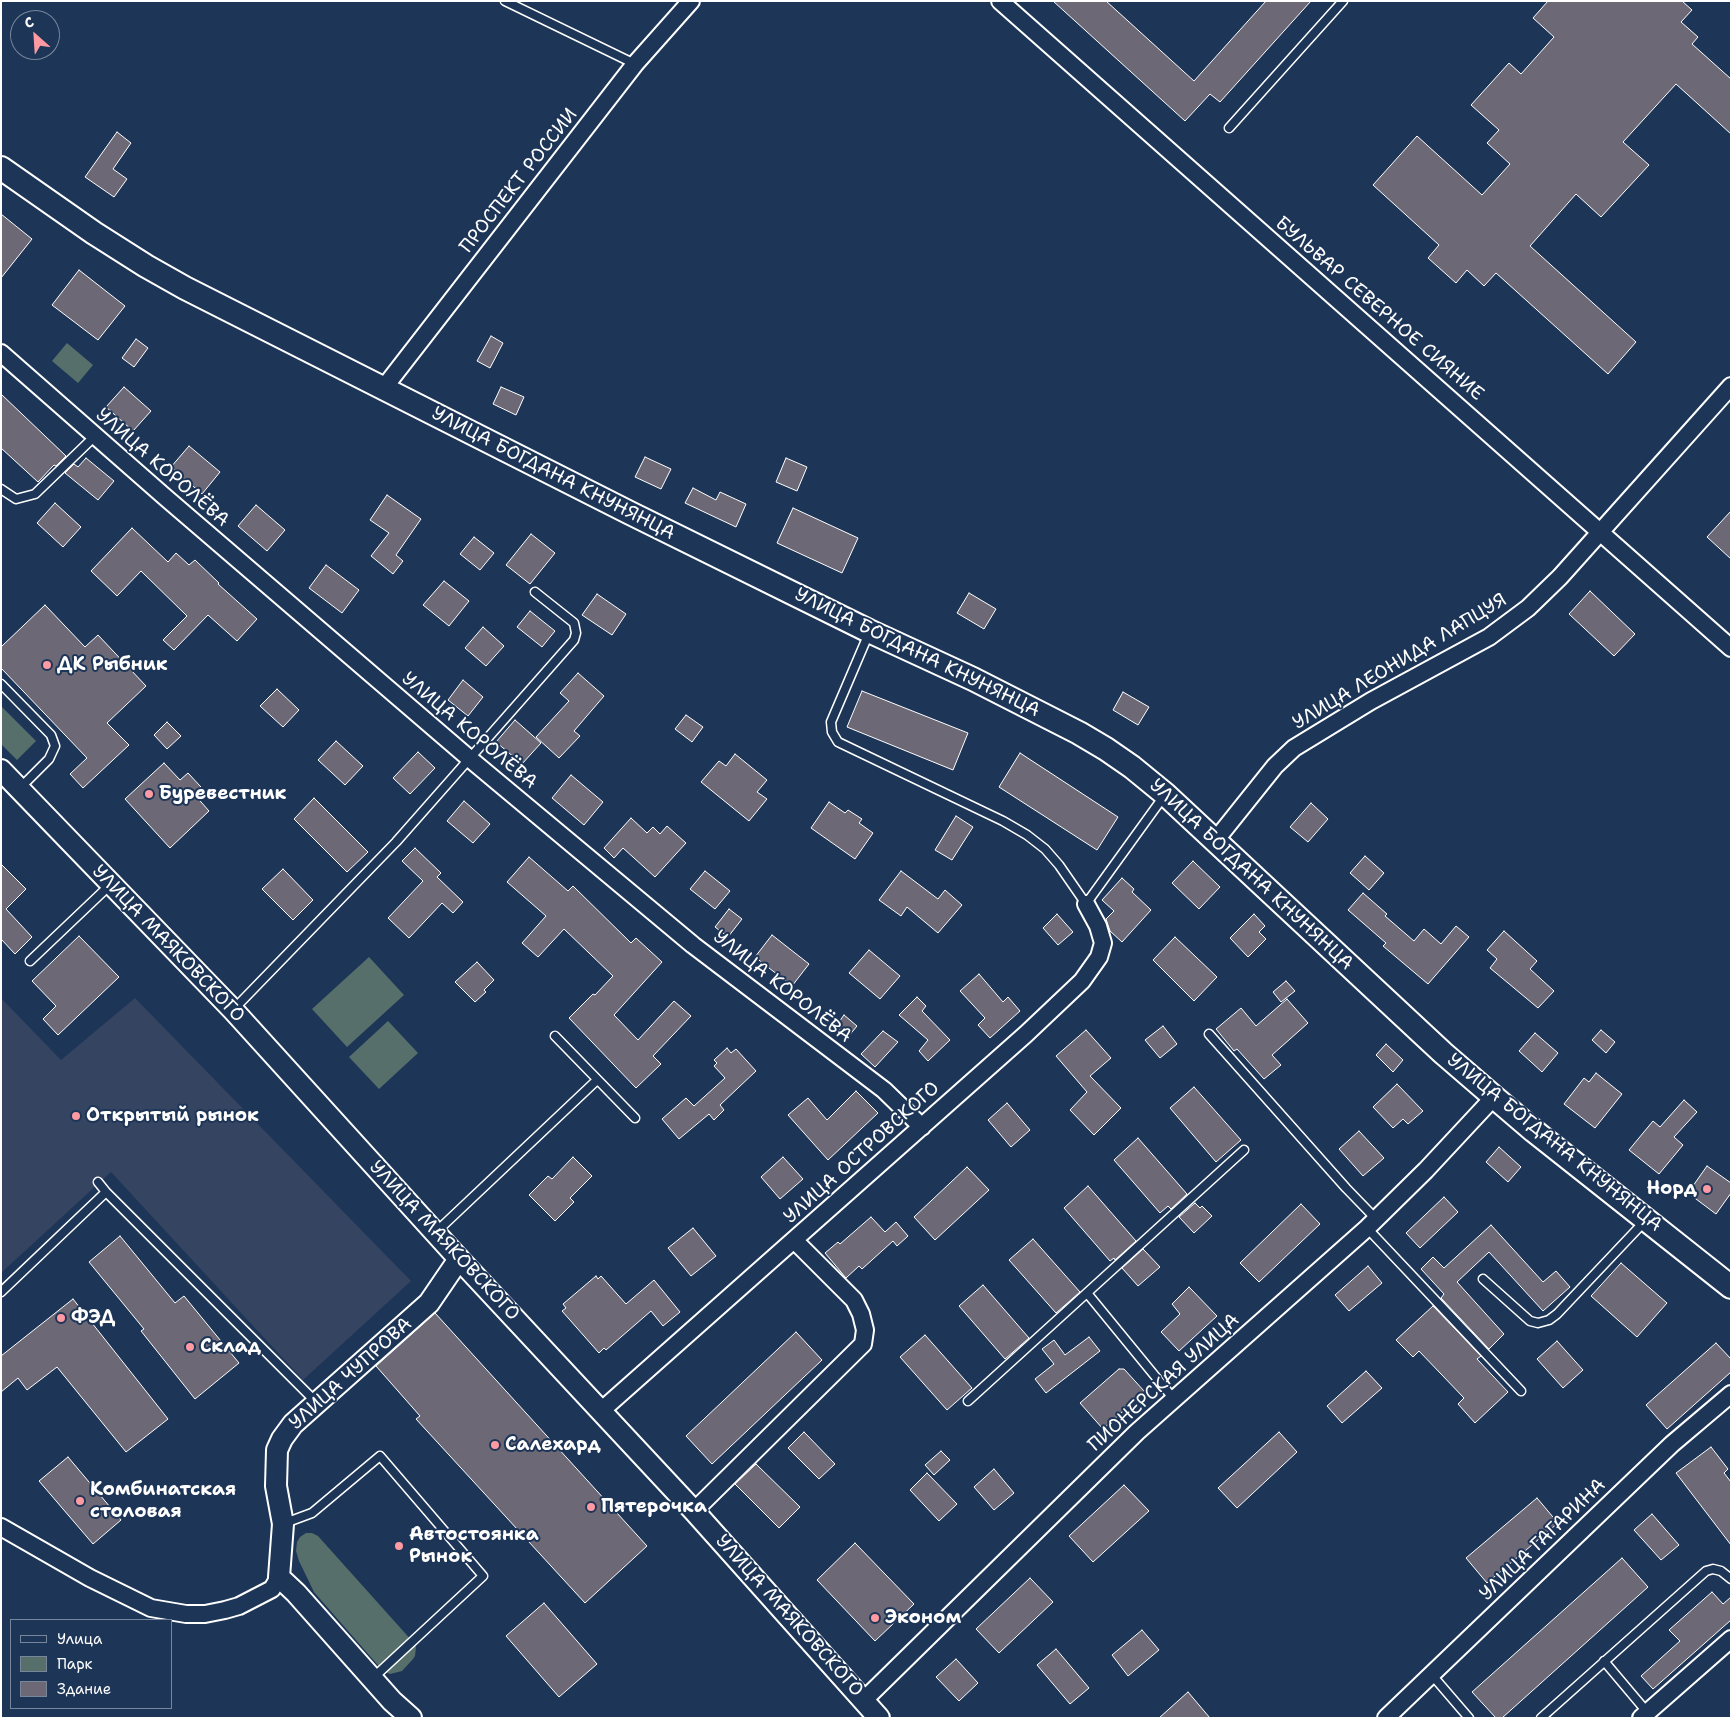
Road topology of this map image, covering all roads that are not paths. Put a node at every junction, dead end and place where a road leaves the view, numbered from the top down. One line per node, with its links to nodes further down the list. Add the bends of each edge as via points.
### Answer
1 (505, 1): 5 (lane)
2 (691, 1): 5 (street, ПРОСПЕКТ РОССИИ)
3 (1000, 1): 13 (street, БУЛЬВАР СЕВЕРНОЕ СИЯНИЕ)
4 (1343, 1): 6 (lane)
5 (636, 64): 10 (street, ПРОСПЕКТ РОССИИ)
6 (1229, 128)
7 (1, 168): 10 (main road, УЛИЦА БОГДАНА КНУНЯНЦА, via 146,266)
8 (1, 353): 11 (street, УЛИЦА КОРОЛЁВА)
9 (1731, 386): 13 (street, УЛИЦА ЛЕОНИДА ЛАПЦУЯ)
10 (383, 389): 15 (main road, УЛИЦА БОГДАНА КНУНЯНЦА)
11 (94, 436): 12 (lane, via 35,494 16,499); 18 (street, УЛИЦА КОРОЛЁВА)
12 (1, 489)
13 (1601, 532): 16 (street, БУЛЬВАР СЕВЕРНОЕ СИЯНИЕ); 22 (street, УЛИЦА ЛЕОНИДА ЛАПЦУЯ, via 1528,608 1489,637 1371,701 1294,748)
14 (535, 592): 18 (lane, via 574,623 574,640)
15 (869, 631): 21 (main road, УЛИЦА БОГДАНА КНУНЯНЦА, via 1079,733 1132,767); 24 (lane, via 831,722 838,742 1027,835 1059,865)
16 (1731, 648)
17 (1, 684): 20 (lane, via 51,735 55,746 49,759)
18 (470, 758): 26 (lane, via 396,842); 32 (street, УЛИЦА КОРОЛЁВА, via 693,945 884,1090)
19 (1, 770): 20 (street, УЛИЦА МАЯКОВСКОГО)
20 (19, 788): 23 (street, УЛИЦА МАЯКОВСКОГО)
21 (1165, 794): 22 (main road, УЛИЦА БОГДАНА КНУНЯНЦА); 24 (lane)
22 (1215, 841): 30 (main road, УЛИЦА БОГДАНА КНУНЯНЦА)
23 (111, 884): 25 (lane); 26 (street, УЛИЦА МАЯКОВСКОГО)
24 (1086, 904): 32 (street, УЛИЦА ОСТРОВСКОГО, via 1103,943 1099,956 1082,981)
25 (30, 960)
26 (233, 1010): 38 (street, УЛИЦА МАЯКОВСКОГО)
27 (1209, 1034): 37 (lane)
28 (556, 1036): 29 (lane)
29 (597, 1080): 31 (lane); 38 (lane)
30 (1494, 1097): 36 (main road, УЛИЦА БОГДАНА КНУНЯНЦА); 37 (street, ПИОНЕРСКАЯ УЛИЦА)
31 (635, 1118)
32 (922, 1127): 39 (street, УЛИЦА ОСТРОВСКОГО)
33 (1244, 1150): 44 (lane)
34 (98, 1182): 35 (lane)
35 (106, 1192): 43 (lane); 49 (lane)
36 (1646, 1219): 41 (lane, via 1558,1314 1548,1320 1530,1321); 42 (main road, УЛИЦА БОГДАНА КНУНЯНЦА)
37 (1372, 1223): 45 (lane); 47 (street, ПИОНЕРСКАЯ УЛИЦА)
38 (435, 1232): 40 (street, УЛИЦА МАЯКОВСКОГО)
39 (794, 1240): 50 (street, УЛИЦА ОСТРОВСКОГО); 51 (street, via 854,1300 865,1330 863,1344)
40 (459, 1258): 49 (street, УЛИЦА ЧУПРОВА, via 429,1303); 50 (street, УЛИЦА МАЯКОВСКОГО)
41 (1483, 1279)
42 (1731, 1286)
43 (1, 1292)
44 (1087, 1293): 47 (lane); 48 (lane)
45 (1521, 1391)
46 (1731, 1394): 58 (street, УЛИЦА ГАГАРИНА, via 1672,1444)
47 (1173, 1398): 60 (street, ПИОНЕРСКАЯ УЛИЦА)
48 (968, 1401)
49 (318, 1404): 52 (street, УЛИЦА ЧУПРОВА, via 293,1424 277,1450 276,1486)
50 (602, 1410): 51 (street, УЛИЦА МАЯКОВСКОГО)
51 (694, 1511): 60 (street, УЛИЦА МАЯКОВСКОГО)
52 (283, 1524): 54 (street, УЛИЦА ЧУПРОВА); 59 (lane, via 312,1513 380,1456 483,1576)
53 (1, 1526): 54 (street, via 90,1578 151,1608 186,1614 225,1610 272,1589)
54 (279, 1577): 59 (street)
55 (1731, 1580): 57 (lane, via 1721,1571 1706,1571)
56 (1731, 1639): 61 (street)
57 (1604, 1662): 61 (lane); 66 (lane)
58 (1432, 1675): 64 (street, УЛИЦА ГАГАРИНА); 65 (lane)
59 (372, 1679): 62 (street)
60 (864, 1700): 63 (street, УЛИЦА МАЯКОВСКОГО)
61 (1644, 1715)
62 (411, 1718)
63 (880, 1718)
64 (1386, 1718)
65 (1469, 1718)
66 (1541, 1718)

